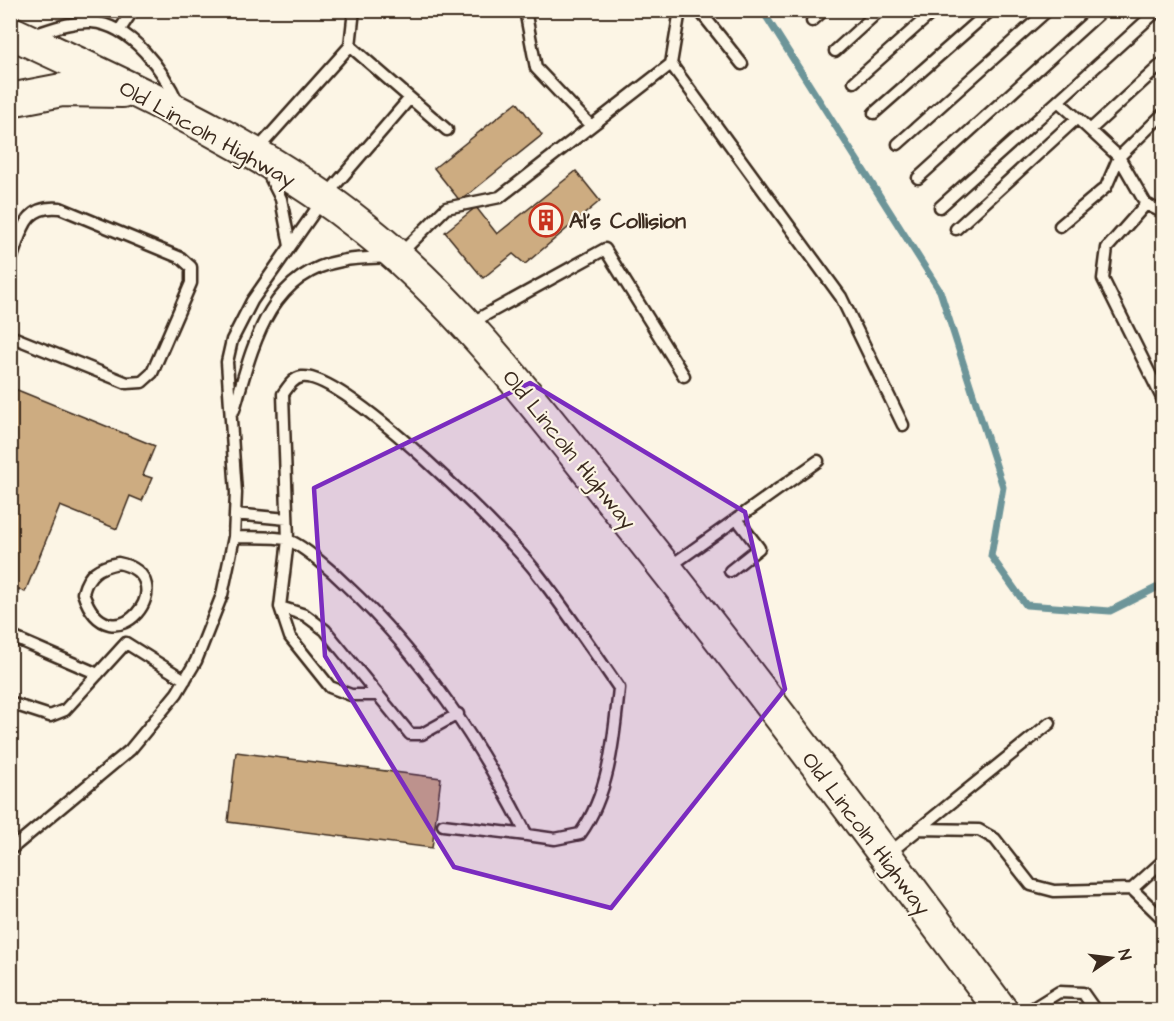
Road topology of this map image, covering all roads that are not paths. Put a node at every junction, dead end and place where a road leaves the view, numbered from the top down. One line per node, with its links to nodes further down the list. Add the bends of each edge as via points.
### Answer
1 (133, 10): 14 (lane)
2 (354, 10): 16 (lane)
3 (525, 10): 30 (lane, via 536,68)
4 (680, 10): 19 (lane)
5 (699, 10): 20 (lane)
6 (824, 10): 13 (lane)
7 (880, 10): 17 (lane)
8 (935, 10): 21 (lane)
9 (991, 10): 26 (lane)
10 (1047, 10): 33 (lane)
11 (1103, 10): 36 (lane)
12 (1158, 10): 25 (lane)
13 (812, 21)
14 (119, 31): 15 (lane, via 92,22); 28 (lane, via 167,80)
15 (17, 35): 22 (main road, Old Lincoln Highway)
16 (350, 46): 23 (lane); 34 (lane)
17 (835, 51)
18 (1164, 62): 32 (lane)
19 (671, 64): 30 (lane); 51 (lane, via 841,297)
20 (742, 64)
21 (854, 82)
22 (137, 92): 24 (main road, via 62,90); 28 (main road, Old Lincoln Highway)
23 (410, 98): 31 (lane); 37 (lane)
24 (10, 100)
25 (1058, 101): 29 (lane); 39 (lane)
26 (874, 113)
27 (1164, 113): 35 (lane)
28 (184, 116): 34 (main road, Old Lincoln Highway)
29 (1077, 118): 32 (lane); 42 (lane)
30 (591, 126): 44 (lane, via 500,196 446,208)
31 (447, 130)
32 (1090, 130): 35 (lane)
33 (898, 144)
34 (254, 154): 37 (main road, Old Lincoln Highway); 43 (lane, via 281,199)
35 (1119, 156): 38 (lane); 41 (lane, via 1106,187)
36 (918, 178)
37 (324, 198): 43 (lane); 44 (main road, Old Lincoln Highway)
38 (1146, 204): 40 (lane); 49 (lane, via 1107,248 1103,279)
39 (940, 207)
40 (1164, 213)
41 (1060, 226)
42 (956, 230)
43 (290, 246): 50 (lane, via 252,301 232,340 227,362)
44 (396, 257): 46 (main road, Old Lincoln Highway); 50 (lane, via 339,261 293,282 259,330)
45 (10, 262): 47 (lane, via 31,213 44,206 71,212 181,258 191,267 191,283 152,373 142,382 127,383)
46 (466, 325): 48 (lane, via 605,249); 58 (main road, Old Lincoln Highway, via 543,414)
47 (10, 336)
48 (684, 375)
49 (1164, 402)
50 (232, 416): 53 (lane)
51 (903, 425)
52 (818, 461): 55 (lane)
53 (235, 514): 54 (lane); 56 (lane)
54 (287, 519): 57 (lane); 72 (lane, via 283,394 301,376 317,378 366,409 435,468 536,571 619,688 612,750 591,819 580,834 555,839)
55 (736, 519): 58 (lane); 59 (lane, via 759,548)
56 (234, 537): 57 (lane); 65 (lane, via 222,595)
57 (288, 540): 60 (lane); 68 (lane, via 330,570 385,621)
58 (666, 569): 74 (main road, Old Lincoln Highway)
59 (730, 571)
60 (280, 607): 66 (lane, via 305,615 325,630); 66 (lane, via 290,637 330,687 351,695)
61 (129, 621): 61 (lane, via 140,613 147,598 143,576 133,566 118,563 92,573 82,593 88,609 100,620 115,625); 63 (lane)
62 (10, 636): 64 (lane)
63 (126, 644): 64 (lane); 65 (lane)
64 (98, 674): 67 (lane, via 65,710 50,716)
65 (185, 680): 73 (lane, via 130,750)
66 (376, 695): 68 (lane, via 410,734 422,734)
67 (10, 703)
68 (458, 714): 72 (lane, via 495,772)
69 (1050, 723): 71 (lane)
70 (443, 825): 72 (lane)
71 (919, 829): 74 (lane); 76 (lane, via 979,830 995,839 1031,885 1054,891)
72 (527, 835)
73 (11, 848)
74 (885, 856): 78 (main road, Old Lincoln Highway)
75 (1164, 860): 76 (lane)
76 (1132, 889): 77 (lane)
77 (1164, 920)
78 (1001, 1011)
79 (1030, 1011): 80 (lane, via 1059,992 1083,993)
80 (1095, 1011)

